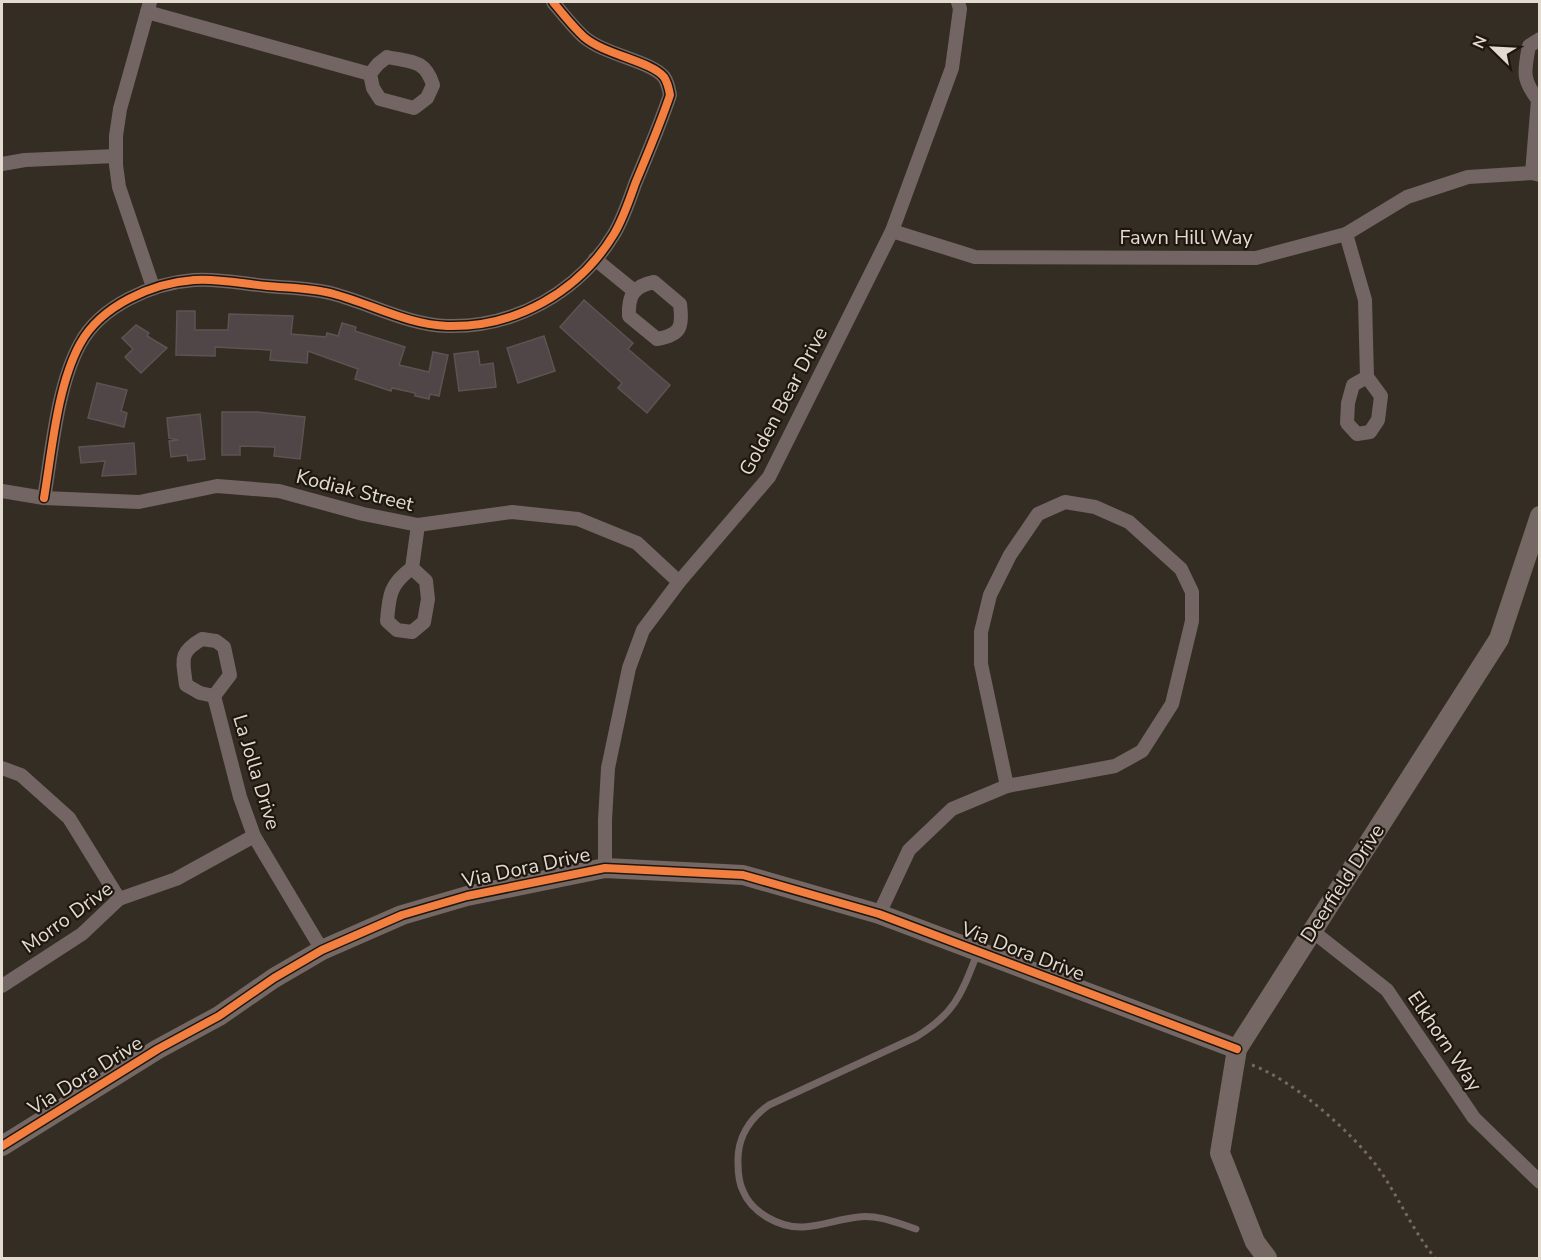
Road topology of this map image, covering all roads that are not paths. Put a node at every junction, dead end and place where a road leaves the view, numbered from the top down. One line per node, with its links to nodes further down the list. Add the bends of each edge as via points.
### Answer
1 (553, 2): 12 (street, via 584,37 663,76 670,95 622,219)
2 (958, 2): 10 (street, Golden Bear Drive, via 952,68)
3 (148, 7): 5 (street); 7 (street, via 120,109)
4 (1539, 39): 6 (street, via 1528,46 1524,71 1527,86)
5 (370, 74): 5 (street, via 380,99 414,108 427,98 433,85 420,64 387,57)
6 (1539, 99): 9 (street)
7 (116, 156): 8 (street); 13 (street, via 119,187)
8 (2, 164)
9 (1536, 174): 11 (street, Fawn Hill Way, via 1468,177 1407,197)
10 (892, 231): 11 (street, Fawn Hill Way, via 975,257 1256,258); 21 (street, Golden Bear Drive, via 770,477)
11 (1346, 234): 15 (street, via 1365,300)
12 (595, 259): 13 (street, via 579,278 522,314 473,325 421,322 332,293 196,280); 14 (street)
13 (153, 287): 17 (street, via 108,313 80,343 62,393)
14 (633, 290): 14 (street, via 629,316 657,339 671,336 679,329 680,304 663,289 654,282)
15 (1367, 377)
16 (2, 491): 17 (street, Kodiak Street)
17 (44, 498): 19 (street, Kodiak Street, via 139,502 217,486 279,491)
18 (1539, 516): 29 (street, Deerfield Drive, via 1499,639)
19 (418, 525): 20 (street); 21 (street, Kodiak Street, via 512,512 578,519 637,543)
20 (412, 568)
21 (680, 582): 26 (street, Golden Bear Drive, via 644,630 629,668 608,768)
22 (214, 696): 25 (street, La Jolla Drive)
23 (2, 768): 27 (street, via 21,775 69,818)
24 (1007, 786): 24 (street, via 1115,766 1142,751 1172,704 1192,621 1192,592 1181,568 1129,522 1095,507 1065,502 1038,514 1010,555 990,595 981,632 981,664); 28 (street, via 952,809 909,850)
25 (254, 836): 27 (street, Morro Drive, via 176,879); 30 (street, La Jolla Drive)
26 (605, 868): 28 (street, Via Dora Drive, via 744,875); 30 (street, Via Dora Drive, via 467,896 402,915)
27 (119, 899): 32 (street, Morro Drive, via 81,934)
28 (879, 914): 31 (street, Via Dora Drive)
29 (1311, 930): 33 (street, Deerfield Drive); 35 (street, Elkhorn Way, via 1387,990 1474,1118)
30 (322, 951): 34 (street, Via Dora Drive)
31 (978, 952): 33 (street, Via Dora Drive); 36 (lane, via 958,1000 936,1025 769,1105 748,1124 738,1154 743,1192 757,1209 787,1227 859,1216)
32 (2, 986)
33 (1236, 1055): 37 (street, Deerfield Drive, via 1220,1153 1255,1242)
34 (2, 1146)
35 (1539, 1182)
36 (916, 1228)
37 (1267, 1258)

